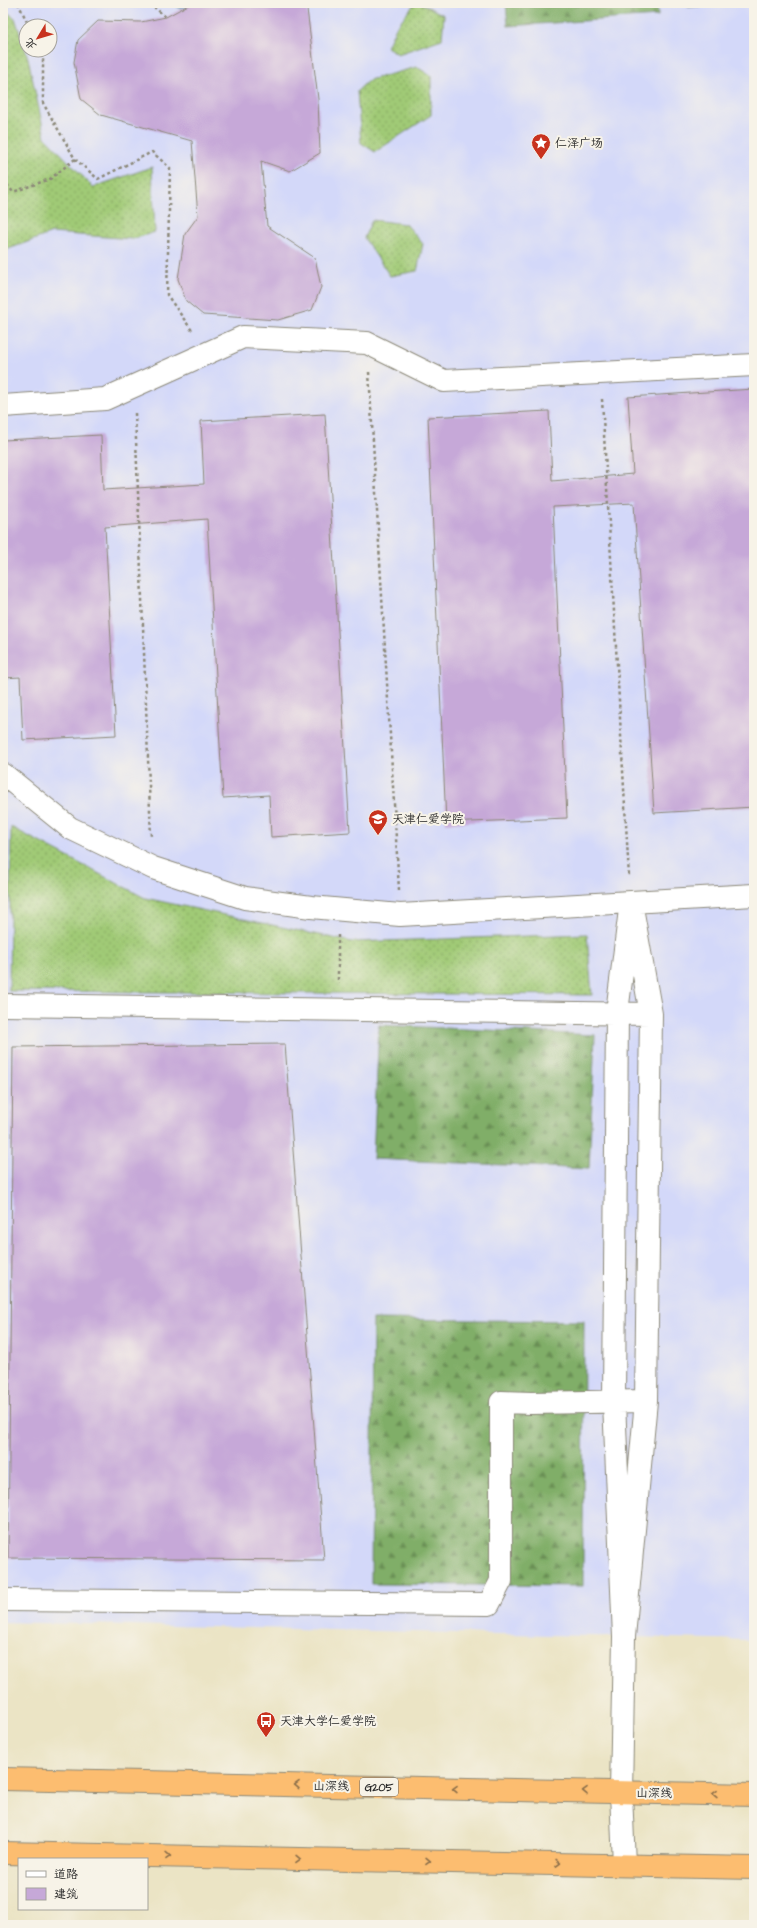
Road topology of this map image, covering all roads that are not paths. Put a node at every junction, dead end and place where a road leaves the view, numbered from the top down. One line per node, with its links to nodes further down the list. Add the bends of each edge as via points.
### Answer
1 (754, 365): 2 (street, via 444,381 367,343 243,337 105,399)
2 (3, 406)
3 (3, 774): 5 (street, via 70,828 152,868 245,898 400,915)
4 (754, 895): 5 (street)
5 (631, 902): 7 (street); 8 (street)
6 (3, 1005): 7 (street)
7 (617, 1012): 8 (street); 10 (street)
8 (651, 1014): 9 (street)
9 (646, 1401): 10 (street); 12 (street)
10 (614, 1402): 11 (street, via 501,1402 501,1581 489,1604); 12 (street)
11 (3, 1600)
12 (624, 1637): 14 (street)
13 (3, 1779): 14 (highway, 山深线 / G205, one-way to 13)
14 (621, 1792): 15 (highway, 山深线 / G205, one-way to 14); 17 (street)
15 (754, 1795)
16 (3, 1853): 17 (highway, one-way to 17)
17 (624, 1865): 18 (highway)
18 (754, 1868)

